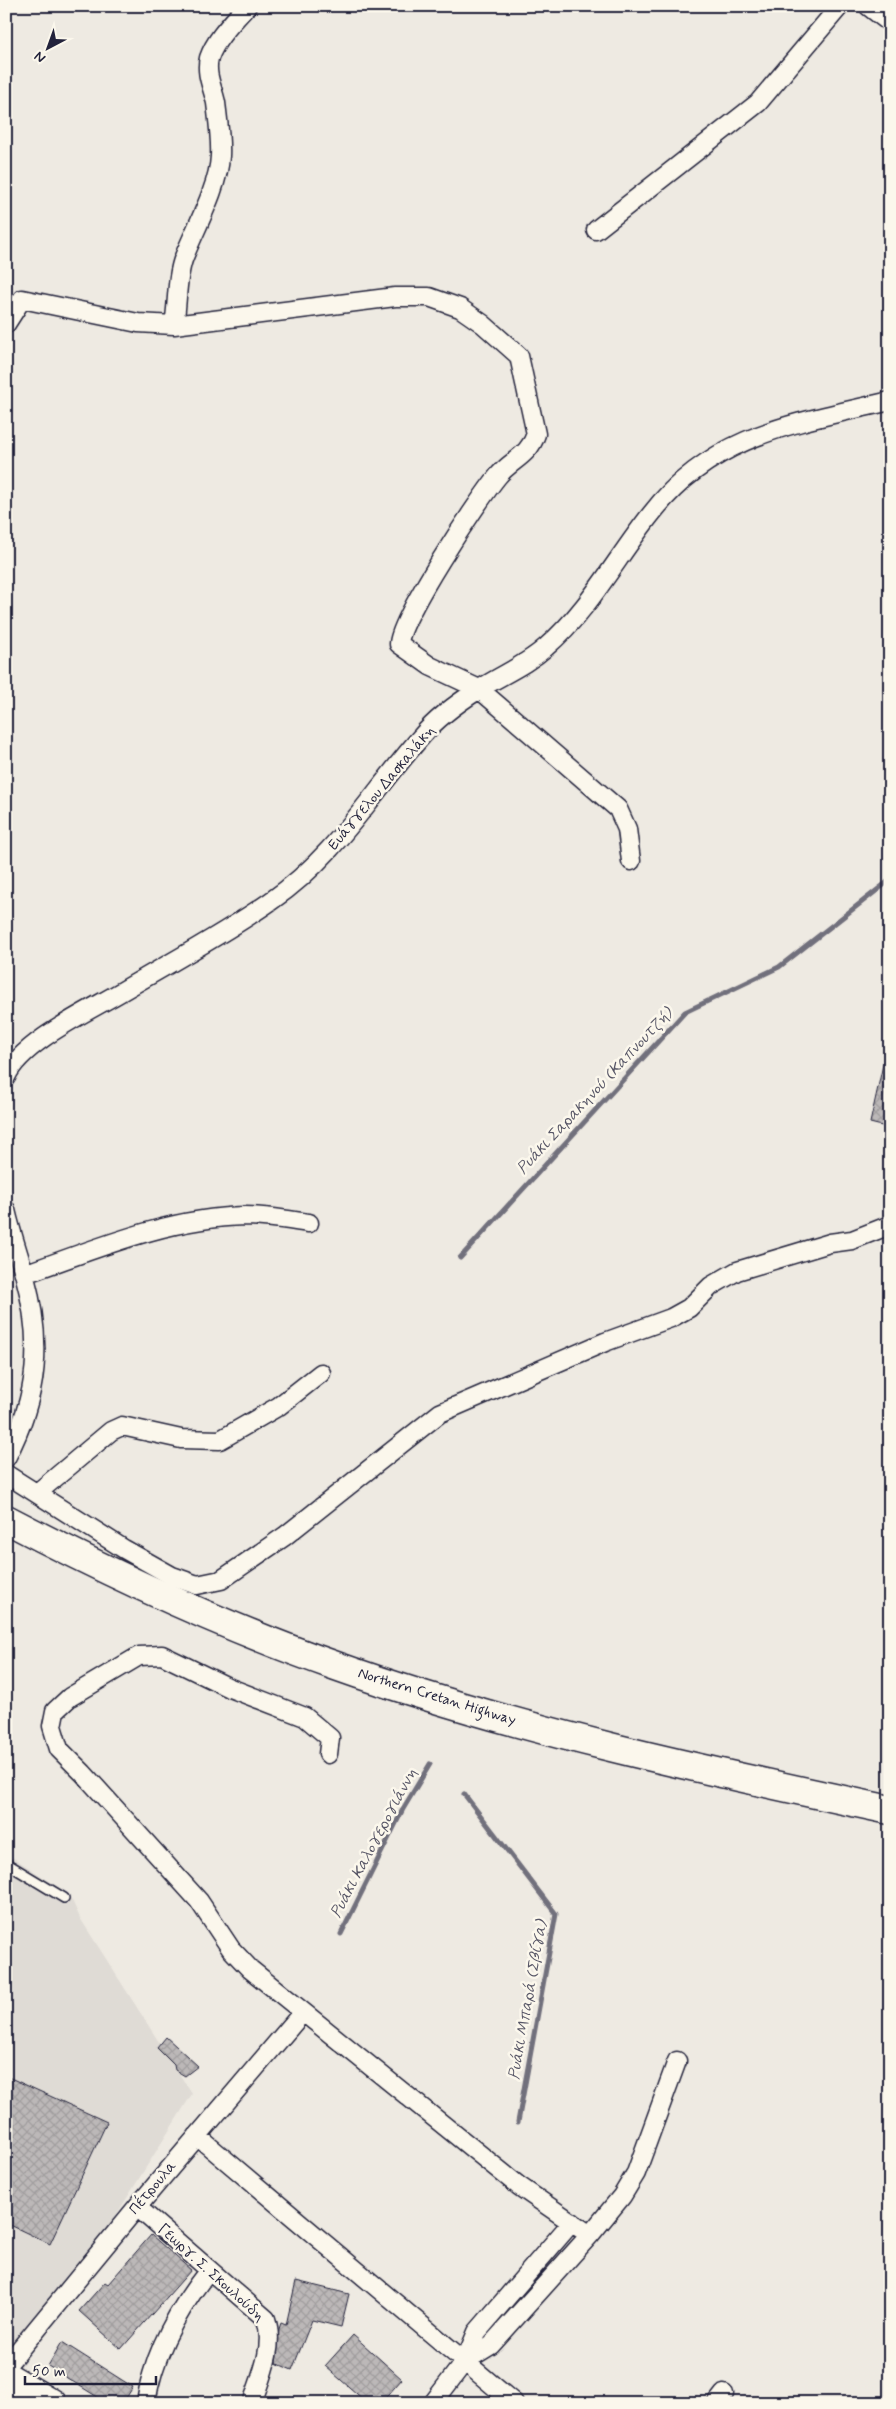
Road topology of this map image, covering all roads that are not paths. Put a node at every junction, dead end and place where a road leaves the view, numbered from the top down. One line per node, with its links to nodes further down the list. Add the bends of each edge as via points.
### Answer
1 (247, 6): 7 (street, via 225,31 208,61 220,158 210,194 184,258)
2 (840, 6): 5 (street, via 758,103)
3 (868, 6): 4 (street)
4 (890, 23)
5 (596, 230)
6 (7, 321): 7 (street, via 22,299 138,323)
7 (174, 325): 9 (street, via 395,297 429,297 460,308 519,356 536,434 532,446 500,474 486,492 418,599 399,636 399,644 416,658)
8 (890, 401): 9 (street, Ευάγγελου Δασκαλάκη, via 773,429 730,447 704,463 652,512 576,618 546,648 518,669)
9 (479, 689): 10 (street, via 618,808 627,829); 11 (street, Ευάγγελου Δασκαλάκη, via 423,735 340,840 295,884 238,923 61,1027 30,1048)
10 (631, 861)
11 (8, 1070)
12 (6, 1210): 15 (street)
13 (309, 1223): 15 (street, via 245,1216 188,1222 146,1231)
14 (890, 1225): 19 (street, via 852,1240 830,1243 737,1271 711,1286 689,1308 671,1318 605,1342 440,1413 284,1536 221,1580 197,1584 172,1576)
15 (24, 1274): 17 (street, via 36,1337 34,1381 21,1429)
16 (320, 1373): 19 (street, via 279,1406 220,1440 181,1440 122,1426 111,1431)
17 (6, 1458)
18 (6, 1474): 19 (street)
19 (37, 1493)
20 (10, 1521): 22 (main road, Northern Cretan Highway, via 173,1602 335,1666 457,1706 590,1742)
21 (328, 1754): 25 (street, via 330,1738 305,1717 230,1688 162,1656 139,1656 70,1697 55,1711 52,1726 59,1749 199,1901 237,1956)
22 (890, 1810)
23 (6, 1863): 24 (lane)
24 (64, 1898)
25 (303, 2012): 27 (street, Πέτρουλα); 29 (street, via 519,2186)
26 (677, 2061): 30 (street, via 636,2173 622,2196)
27 (197, 2136): 28 (street, Πέτρουλα); 32 (street)
28 (136, 2207): 31 (street, Γεωργ. Σ. Σκουλούδη); 33 (street, Πέτρουλα)
29 (572, 2222): 30 (street); 32 (street, via 477,2332)
30 (590, 2234): 32 (street, via 491,2345)
31 (209, 2270): 36 (street, via 178,2314 155,2365); 37 (street, Γεωργ. Σ. Σκουλούδη, via 266,2319 270,2332)
32 (465, 2361): 38 (street); 39 (street)
33 (6, 2366)
34 (6, 2376): 35 (main road)
35 (52, 2403)
36 (146, 2403)
37 (252, 2403)
38 (433, 2403)
39 (514, 2403)

